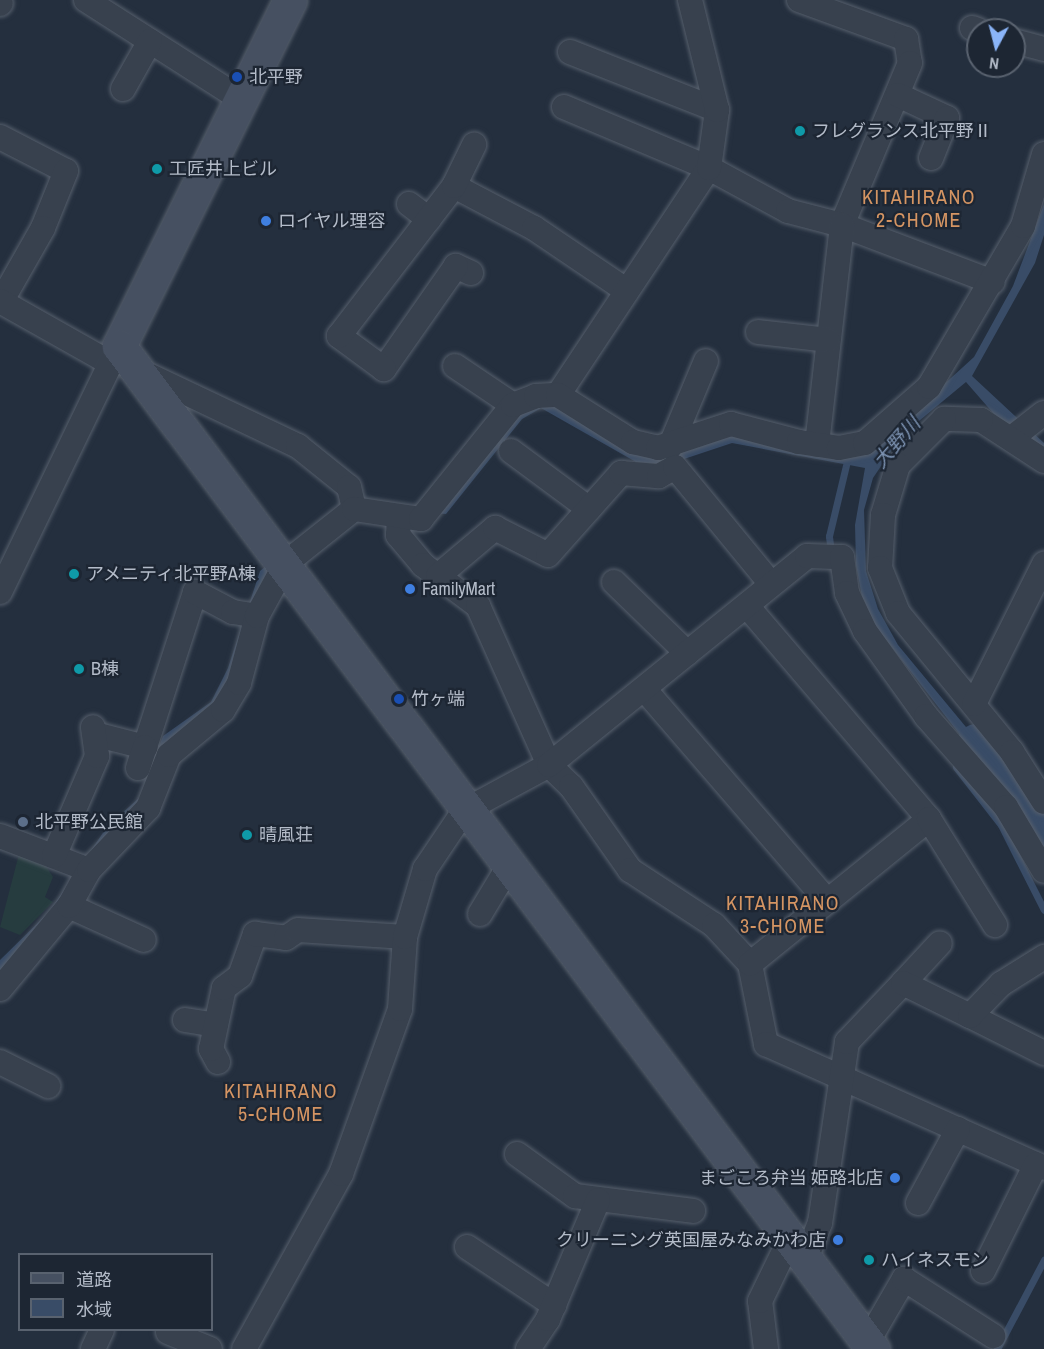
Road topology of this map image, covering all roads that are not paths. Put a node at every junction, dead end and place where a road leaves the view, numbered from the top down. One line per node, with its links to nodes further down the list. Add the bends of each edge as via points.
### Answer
1 (86, 0): 6 (street)
2 (290, 0): 12 (street)
3 (690, 0): 14 (street)
4 (799, 0): 5 (street)
5 (845, 8): 11 (street, via 906,39 910,63)
6 (150, 41): 10 (street); 12 (street)
7 (1026, 44): 8 (street)
8 (1044, 49)
9 (570, 52): 14 (street)
10 (123, 89)
11 (898, 95): 17 (street, via 948,118); 23 (street)
12 (241, 99): 30 (street)
13 (564, 107): 19 (street)
14 (717, 110): 19 (street)
15 (0, 137): 27 (street, via 66,171 43,228)
16 (474, 145): 20 (street)
17 (939, 154)
18 (1044, 154): 25 (street, via 1023,226)
19 (709, 168): 23 (street, via 788,211); 26 (street)
20 (454, 186): 22 (street); 26 (street, via 534,228)
21 (409, 204): 22 (street)
22 (429, 219): 24 (street, via 331,333 384,369 456,266)
23 (842, 225): 25 (street); 29 (street)
24 (471, 273)
25 (993, 282): 33 (street)
26 (627, 291): 34 (street)
27 (1, 301): 30 (street)
28 (758, 332): 29 (street)
29 (828, 340): 38 (street)
30 (123, 360): 42 (street, via 234,418 272,430); 45 (street); 46 (street)
31 (706, 361): 39 (street)
32 (455, 366): 35 (street)
33 (929, 387): 36 (street); 38 (street, via 865,443)
34 (558, 395): 35 (street); 39 (street, via 633,442)
35 (513, 405): 44 (street)
36 (944, 419): 37 (street); 56 (street, via 898,465 883,515 880,568 898,613)
37 (1028, 425): 41 (street)
38 (817, 445): 39 (street, via 730,424)
39 (670, 447)
40 (511, 451): 43 (street)
41 (1044, 461)
42 (352, 498): 44 (street); 46 (street)
43 (589, 509): 48 (street, via 548,555 495,528); 50 (street, via 621,473 659,476 675,467)
44 (419, 513): 48 (street, via 398,535)
45 (10, 548): 51 (street)
46 (281, 556): 53 (street); 59 (street)
47 (1044, 564): 56 (street)
48 (438, 576): 57 (street, via 478,606)
49 (614, 582): 54 (street)
50 (771, 584): 52 (street); 64 (street, via 807,556 842,557 847,593 865,631 926,716 1006,807)
51 (0, 592)
52 (747, 606): 54 (street); 60 (street)
53 (245, 614): 62 (street, via 239,683 223,710 169,755 148,808); 62 (street, via 195,592 141,757 96,731)
54 (687, 653): 55 (street)
55 (645, 690): 57 (street); 65 (street)
56 (974, 704): 58 (street)
57 (549, 765): 59 (street); 73 (street, via 571,786 630,870 714,925)
58 (1044, 801)
59 (464, 811): 63 (street); 69 (street, via 425,869)
60 (929, 819): 65 (street); 68 (street)
61 (0, 836): 62 (street)
62 (72, 863): 66 (street)
63 (507, 869): 67 (street); 91 (street)
64 (1044, 871)
65 (826, 900): 73 (street)
66 (69, 906): 70 (street); 75 (street)
67 (480, 914)
68 (995, 925)
69 (405, 937): 78 (street, via 298,930 286,938 255,934 240,976 224,988); 100 (street, via 400,1009 341,1174)
70 (144, 940)
71 (940, 943): 74 (street)
72 (1044, 957): 76 (street, via 1002,984)
73 (750, 964): 82 (street, via 766,1044)
74 (903, 983): 76 (street); 82 (street, via 847,1042)
75 (0, 989)
76 (970, 1016): 79 (street)
77 (186, 1020): 78 (street)
78 (216, 1025): 81 (street, via 211,1049)
79 (1044, 1053)
80 (0, 1062): 83 (street)
81 (218, 1062)
82 (842, 1078): 84 (street); 91 (street, via 820,1223)
83 (48, 1086)
84 (958, 1129): 86 (street); 88 (street)
85 (517, 1154): 87 (street, via 575,1196)
86 (1040, 1166): 92 (street)
87 (598, 1200): 89 (street); 93 (street)
88 (918, 1203)
89 (693, 1211)
90 (467, 1247): 93 (street)
91 (798, 1249): 97 (street); 102 (street, via 760,1301)
92 (983, 1271)
93 (554, 1305): 101 (street)
94 (101, 1331): 98 (street)
95 (168, 1332): 99 (street)
96 (993, 1336): 97 (street, via 904,1279)
97 (870, 1345)
98 (93, 1349)
99 (210, 1349)
100 (244, 1349)
101 (528, 1349)
102 (766, 1349)

